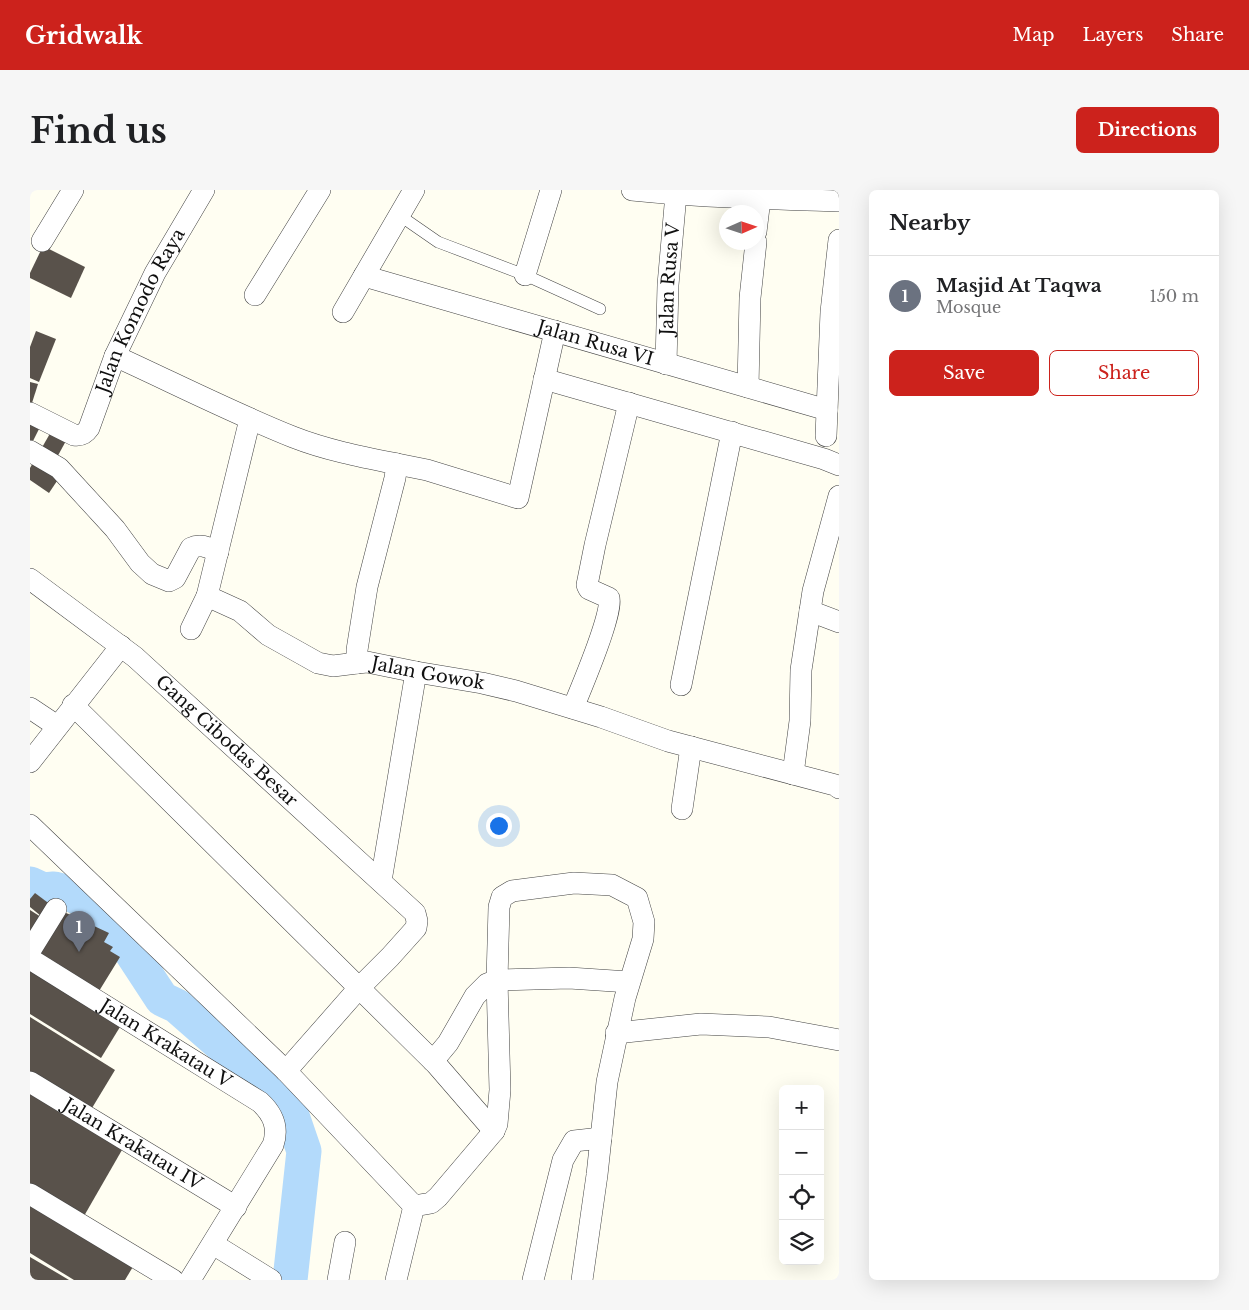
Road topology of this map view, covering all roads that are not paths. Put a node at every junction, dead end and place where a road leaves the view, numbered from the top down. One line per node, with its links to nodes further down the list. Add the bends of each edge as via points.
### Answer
1 (73, 190): 13 (street)
2 (204, 190): 21 (street, Jalan Komodo Raya, via 155,272)
3 (320, 190): 17 (street)
4 (414, 190): 11 (street)
5 (551, 190): 15 (street)
6 (632, 190): 7 (street)
7 (676, 194): 8 (street); 22 (street, Jalan Rusa V, via 668,285)
8 (760, 199): 9 (street); 10 (street)
9 (839, 201)
10 (759, 205)
11 (399, 215): 15 (lane, via 438,242); 16 (street)
12 (839, 240): 26 (street, via 831,312)
13 (42, 241)
14 (755, 250): 24 (street, via 750,298)
15 (525, 275): 18 (lane)
16 (364, 276): 19 (street); 20 (street, Jalan Rusa VI)
17 (255, 295)
18 (600, 309)
19 (343, 312)
20 (554, 331): 22 (street, Jalan Rusa VI); 23 (street)
21 (116, 356): 27 (street, Jalan Komodo Raya, via 89,428 82,435 74,435); 28 (street)
22 (666, 364): 24 (street, Jalan Rusa VI)
23 (544, 379): 25 (street); 32 (street, via 518,498)
24 (748, 387): 26 (street, Jalan Rusa VI)
25 (629, 403): 29 (street); 47 (street, via 587,585 609,598 610,606)
26 (827, 410): 30 (street)
27 (30, 413)
28 (250, 419): 32 (street, via 295,438); 35 (street)
29 (732, 432): 33 (street); 44 (street)
30 (826, 436)
31 (30, 452): 35 (street, via 59,468 152,574 169,581 175,578 191,548 196,546 207,546)
32 (397, 464): 42 (street, Jalan Gowok, via 367,587)
33 (839, 465)
34 (839, 496): 38 (street)
35 (218, 552): 37 (street)
36 (30, 579): 41 (street, Gang Cibodas Besar)
37 (207, 596): 40 (street); 42 (street, via 240,611 268,635 318,663 334,666)
38 (810, 611): 39 (street); 51 (street, via 801,670 800,722)
39 (839, 622)
40 (190, 629)
41 (121, 646): 45 (street); 55 (street, Gang Cibodas Besar)
42 (357, 663): 43 (street, Jalan Gowok)
43 (416, 672): 47 (street, Jalan Gowok, via 482,682); 55 (street)
44 (681, 685)
45 (73, 705): 48 (street); 61 (street)
46 (30, 708): 48 (street)
47 (573, 708): 49 (street, Jalan Gowok)
48 (57, 726): 50 (street)
49 (691, 747): 51 (street, Jalan Gowok); 53 (street)
50 (30, 762)
51 (793, 774): 52 (street, Jalan Gowok, via 835,784)
52 (839, 788)
53 (682, 809)
54 (30, 825): 65 (street)
55 (381, 881): 61 (street, Gang Cibodas Besar, via 416,913 416,928)
56 (56, 909): 57 (street)
57 (30, 951)
58 (30, 959): 71 (street, Jalan Krakatau V, via 260,1102 273,1117 276,1138)
59 (497, 980): 60 (street, via 569,978); 60 (street, via 502,897 512,891 574,883 612,885 637,898 644,922 643,939); 64 (street, via 487,984 475,996); 67 (street, via 500,1090 498,1124)
60 (629, 982): 62 (street)
61 (359, 988): 64 (street); 65 (street)
62 (616, 1033): 63 (street, via 701,1024 769,1027); 68 (street)
63 (839, 1040)
64 (433, 1062): 67 (street)
65 (286, 1071): 70 (street)
66 (30, 1082): 71 (street, Jalan Krakatau IV)
67 (494, 1130): 70 (street, via 438,1197 423,1206)
68 (601, 1138): 79 (street, via 574,1142 563,1160); 80 (street)
69 (30, 1194): 74 (street)
70 (414, 1206): 78 (street)
71 (236, 1207): 73 (street)
72 (345, 1242): 77 (street)
73 (213, 1244): 75 (street); 76 (street)
74 (172, 1280)
75 (190, 1280)
76 (271, 1280)
77 (338, 1280)
78 (396, 1280)
79 (532, 1280)
80 (582, 1280)

